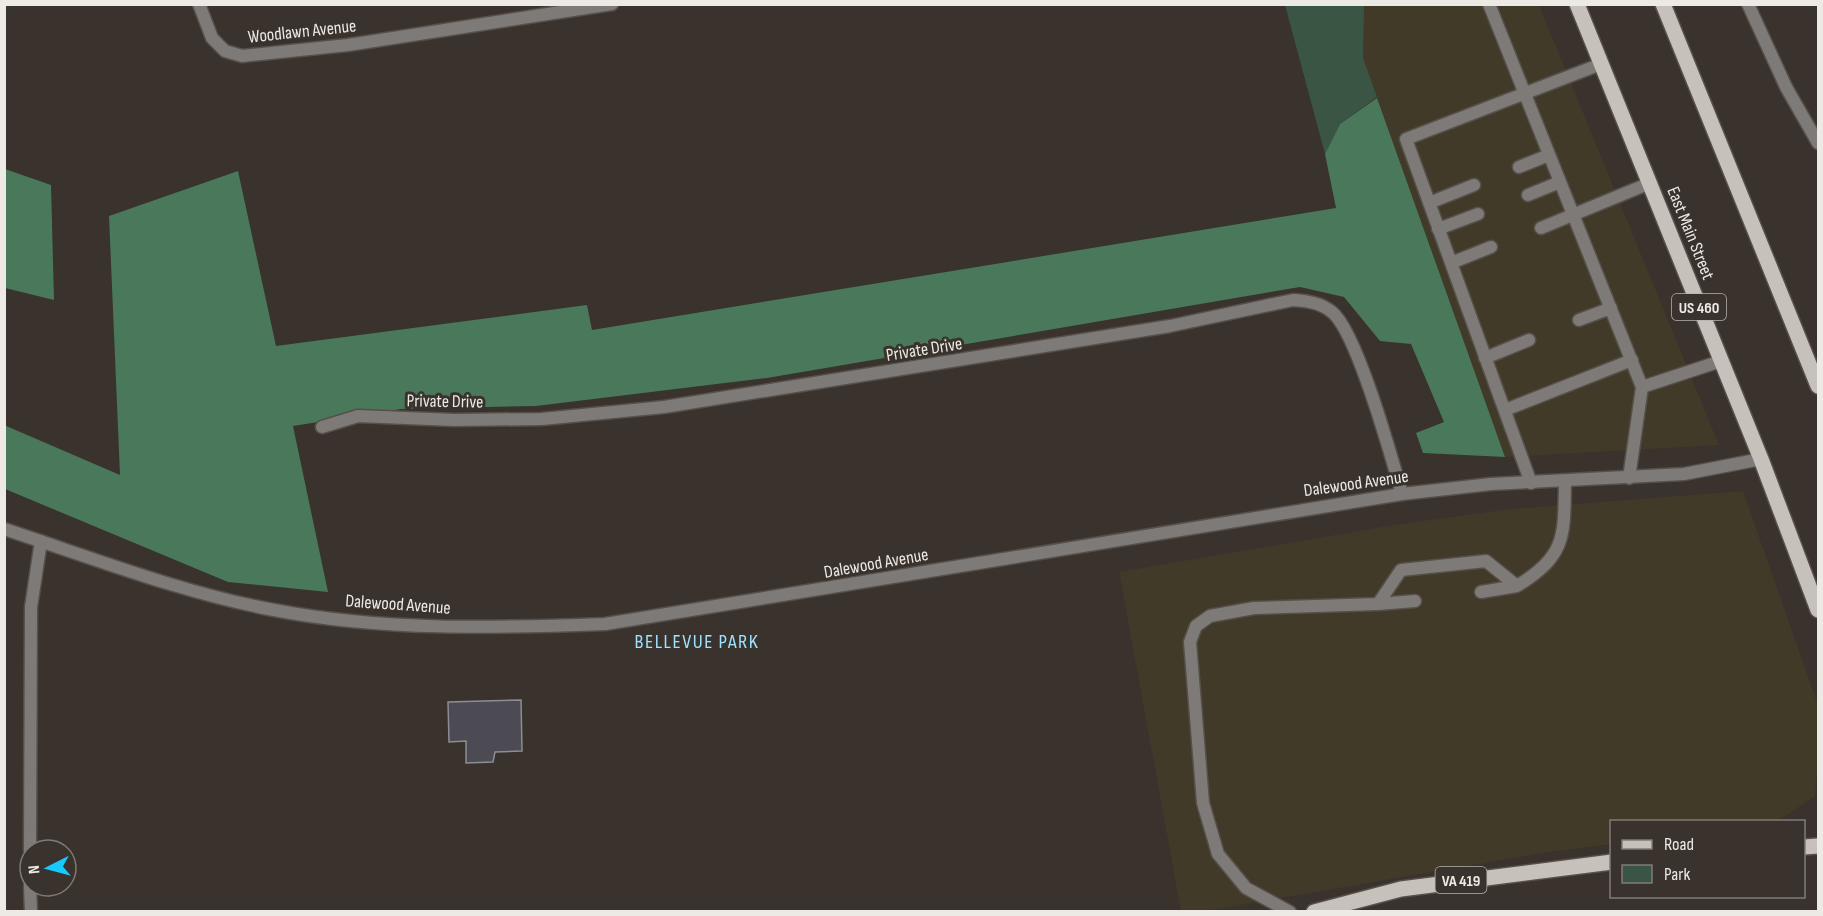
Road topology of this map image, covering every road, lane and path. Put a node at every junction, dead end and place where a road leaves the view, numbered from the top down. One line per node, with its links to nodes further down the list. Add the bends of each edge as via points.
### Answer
1 (199, 4): 7 (street, Woodlawn Avenue, via 212,38 225,51 242,56 348,45)
2 (612, 4): 7 (street, Woodlawn Avenue)
3 (1489, 4): 9 (street)
4 (1577, 4): 8 (main road, East Main Street / US 460)
5 (1663, 4): 30 (main road)
6 (1748, 4): 10 (street, via 1786,87)
7 (595, 6)
8 (1601, 64): 9 (street); 14 (main road, East Main Street / US 460)
9 (1525, 94): 11 (street); 17 (street, via 1406,140)
10 (1818, 143)
11 (1549, 154): 12 (street); 13 (street)
12 (1519, 167)
13 (1560, 182): 16 (street); 19 (street)
14 (1650, 183): 19 (street); 29 (main road, East Main Street / US 460)
15 (1474, 185): 17 (street)
16 (1528, 195)
17 (1429, 203): 21 (street)
18 (1478, 214): 21 (street)
19 (1573, 215): 20 (street); 24 (street)
20 (1541, 228)
21 (1438, 229): 23 (street)
22 (1491, 247): 23 (street)
23 (1451, 263): 27 (street)
24 (1611, 308): 25 (street); 28 (street)
25 (1579, 320)
26 (1529, 340): 27 (street)
27 (1485, 358): 32 (street)
28 (1632, 360): 31 (street); 32 (street)
29 (1721, 361): 31 (street); 34 (main road, East Main Street / US 460)
30 (1818, 386)
31 (1642, 387): 35 (street)
32 (1504, 410): 37 (street)
33 (322, 427): 38 (street, Private Drive, via 358,416 542,419 664,407 1170,326 1293,300 1312,301 1333,312 1342,324 1377,409)
34 (1761, 459): 35 (street, Dalewood Avenue, via 1684,474); 45 (main road, East Main Street / US 460)
35 (1629, 478): 36 (street, Dalewood Avenue)
36 (1565, 481): 37 (street, Dalewood Avenue); 41 (street, via 1564,534 1540,572)
37 (1531, 483): 38 (street, Dalewood Avenue)
38 (1402, 494): 40 (street, Dalewood Avenue, via 658,617 605,624 507,628 406,626 276,610 203,594)
39 (4, 529): 40 (street, Dalewood Avenue)
40 (41, 541): 46 (street, via 31,606)
41 (1517, 586): 42 (street); 44 (street, via 1486,561 1401,570)
42 (1481, 592)
43 (1415, 601): 44 (street)
44 (1378, 604): 48 (street, via 1254,608 1210,616 1196,626 1191,642 1203,803 1218,855 1246,888)
45 (1818, 610)
46 (30, 838)
47 (1610, 862): 49 (main road, VA 419, via 1401,889)
48 (1290, 912)
49 (1314, 912)

